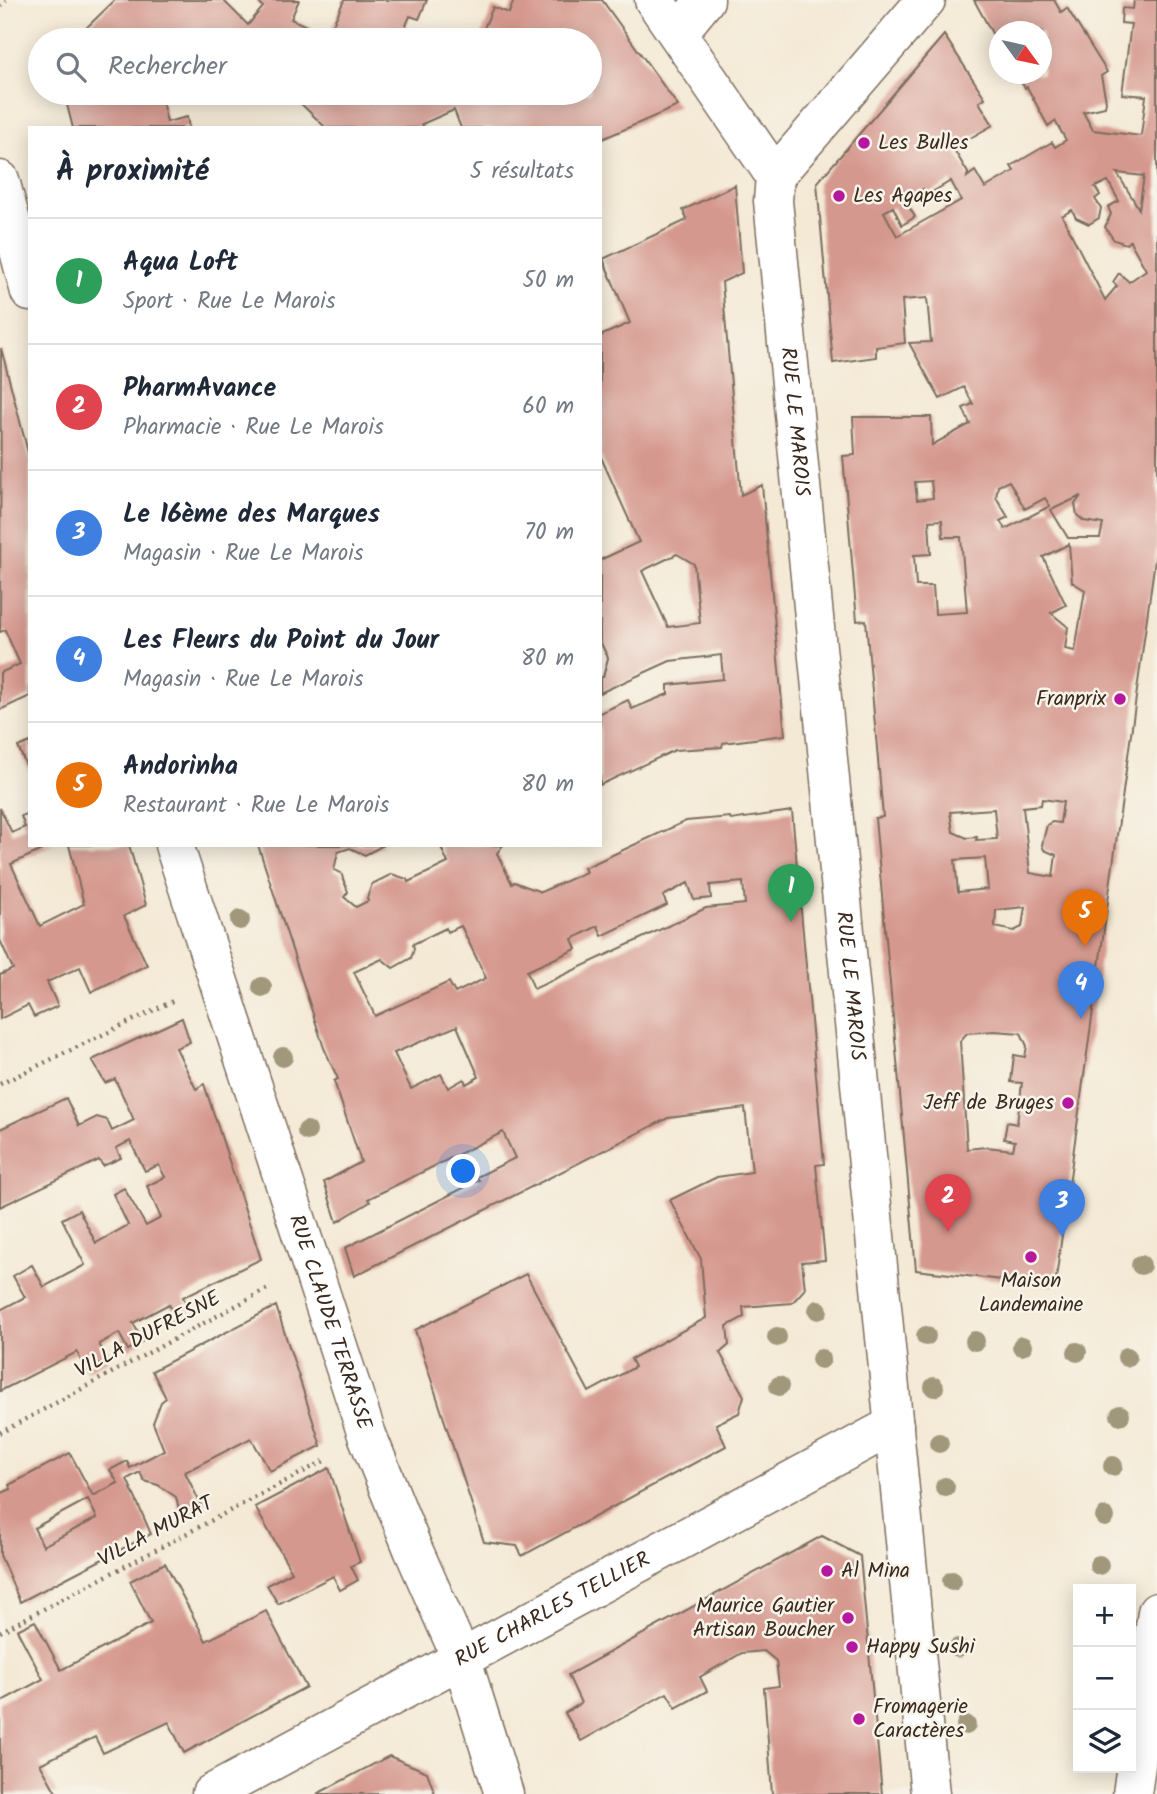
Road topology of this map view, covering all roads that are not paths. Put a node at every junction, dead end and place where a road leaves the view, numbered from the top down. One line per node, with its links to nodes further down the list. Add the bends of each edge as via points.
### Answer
1 (654, 0): 4 (street)
2 (705, 0): 4 (street)
3 (926, 0): 5 (street)
4 (678, 33): 5 (street)
5 (775, 176): 9 (street, RUE LE MAROIS, via 775,215)
6 (0, 180): 7 (street)
7 (28, 285)
8 (175, 847): 11 (street, RUE CLAUDE TERRASSE, via 367,1435)
9 (894, 1425): 11 (street, RUE CHARLES TELLIER); 15 (street, RUE LE MAROIS)
10 (1157, 1612): 12 (street)
11 (461, 1660): 13 (street, RUE CHARLES TELLIER); 14 (street, RUE CLAUDE TERRASSE)
12 (1148, 1737): 16 (street)
13 (211, 1794)
14 (504, 1794)
15 (930, 1794)
16 (1132, 1794)

